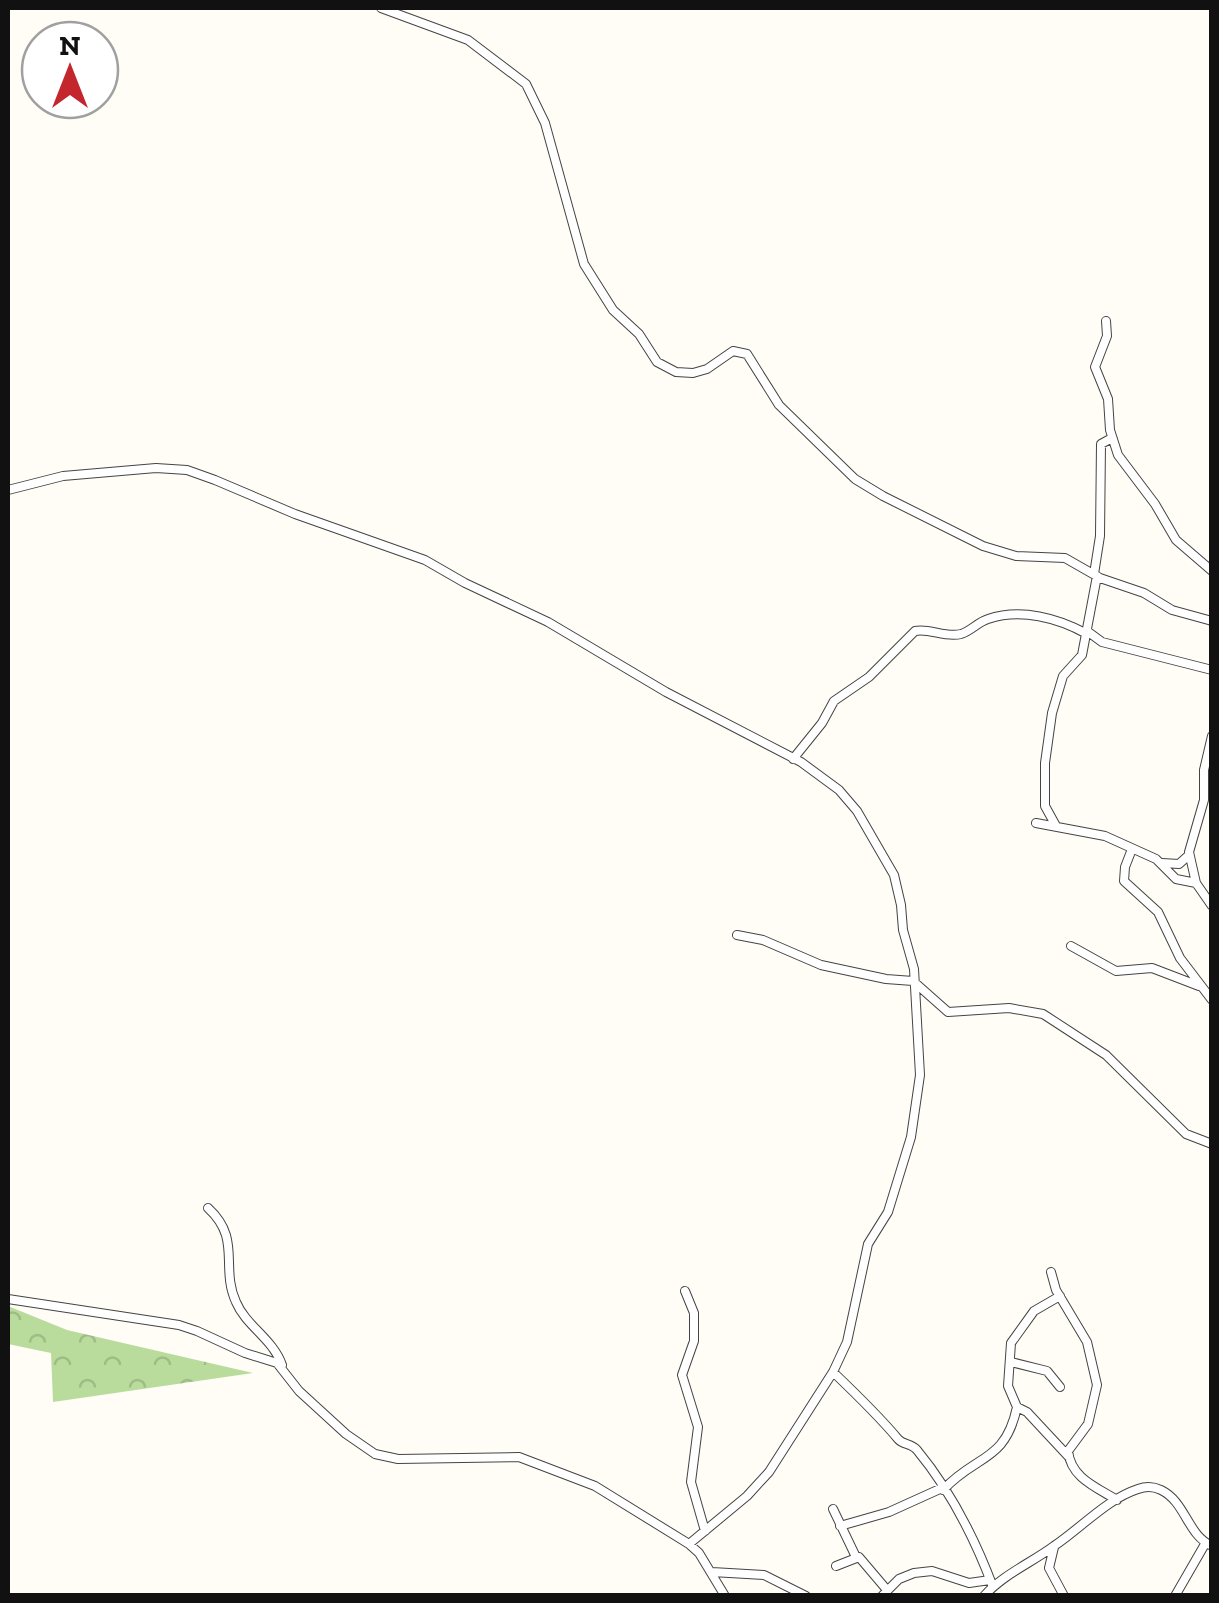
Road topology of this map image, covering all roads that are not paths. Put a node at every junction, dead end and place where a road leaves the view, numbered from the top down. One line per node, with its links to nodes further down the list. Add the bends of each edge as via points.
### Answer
1 (381, 8): 6 (street, via 468,40 526,84 546,123 584,264 661,366 693,373 733,351 747,354 780,405 855,479 983,546 1016,556 1065,558)
2 (1106, 321): 3 (street, via 1095,367 1108,398)
3 (1112, 438): 5 (street, via 1176,540); 6 (street, via 1101,444)
4 (8, 490): 11 (street, via 63,476 187,470 425,560)
5 (1212, 571)
6 (1095, 575): 7 (street); 8 (street)
7 (1212, 621)
8 (1087, 633): 9 (street); 11 (street, via 1029,615 987,619 960,634 914,632 870,677 841,694); 13 (street, via 1052,714 1045,806)
9 (1212, 670)
10 (1212, 736): 15 (street)
11 (793, 758): 21 (street, via 839,790 894,875)
12 (1036, 823): 13 (street)
13 (1056, 826): 14 (street)
14 (1132, 849): 16 (street); 22 (street, via 1124,881 1158,912)
15 (1189, 855): 16 (street, via 1179,864); 17 (street)
16 (1162, 864): 17 (street, via 1176,879)
17 (1196, 883): 18 (street)
18 (1212, 906)
19 (737, 935): 21 (street, via 821,965)
20 (1071, 946): 22 (street, via 1116,972 1152,968)
21 (913, 981): 24 (street, via 948,1012 1008,1008 1043,1014 1106,1055 1186,1134); 32 (street, via 920,1075 912,1137 888,1212 868,1244 847,1342)
22 (1199, 986): 23 (street)
23 (1212, 1000)
24 (1212, 1144)
25 (208, 1208): 31 (street, via 229,1238 234,1298)
26 (1051, 1272): 28 (street)
27 (685, 1292): 40 (street, via 694,1313 694,1341 682,1376 698,1426 691,1482)
28 (1060, 1296): 30 (street, via 1020,1326); 35 (street, via 1087,1342 1096,1385 1088,1424)
29 (8, 1298): 31 (street, via 180,1325)
30 (1010, 1362): 33 (street, via 1047,1371); 34 (street, via 1008,1386)
31 (282, 1369): 41 (street, via 346,1434 376,1454 519,1457 594,1486)
32 (833, 1372): 36 (street, via 900,1442 915,1448); 40 (street, via 769,1472)
33 (1060, 1386)
34 (1016, 1407): 35 (street); 36 (street, via 1002,1447)
35 (1068, 1456): 37 (street, via 1080,1478)
36 (942, 1489): 39 (street); 49 (street, via 976,1543)
37 (1117, 1500): 42 (street, via 1142,1487 1157,1488 1180,1506); 43 (street)
38 (833, 1508): 39 (street)
39 (840, 1526): 44 (street)
40 (705, 1531): 41 (street)
41 (689, 1544): 48 (street)
42 (1208, 1545): 55 (street)
43 (1054, 1546): 45 (street); 47 (street)
44 (856, 1557): 46 (street); 50 (street)
45 (1033, 1560): 47 (street); 49 (street)
46 (836, 1566)
47 (1050, 1568): 54 (street)
48 (712, 1572): 51 (street); 52 (street, via 764,1574)
49 (993, 1587): 50 (street, via 932,1571 914,1573); 53 (street)
50 (885, 1593)
51 (725, 1596)
52 (806, 1596)
53 (984, 1596)
54 (1064, 1596)
55 (1175, 1596)

